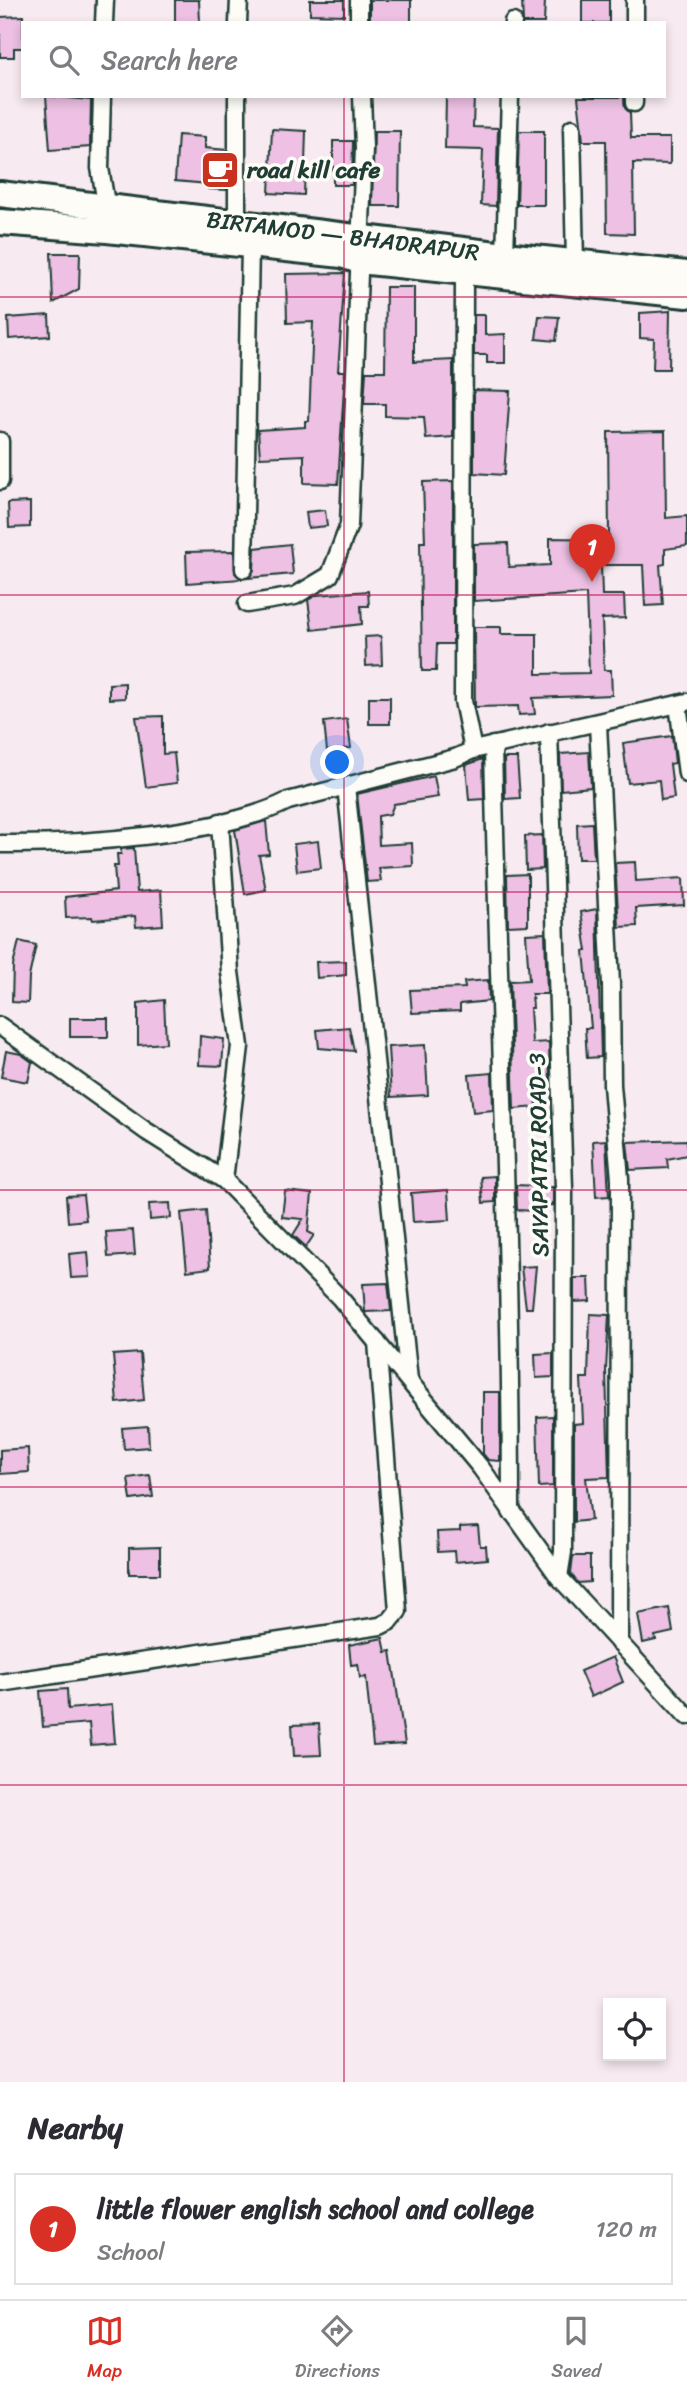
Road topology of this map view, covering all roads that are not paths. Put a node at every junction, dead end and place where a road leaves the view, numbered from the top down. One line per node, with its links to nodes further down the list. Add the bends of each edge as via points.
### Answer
1 (105, 0): 5 (street)
2 (239, 0): 6 (street)
3 (359, 0): 7 (street)
4 (635, 0): 8 (street)
5 (104, 21)
6 (239, 21)
7 (359, 21)
8 (635, 21)
9 (102, 98): 15 (street, via 100,168)
10 (237, 98): 17 (street)
11 (362, 98): 18 (street)
12 (510, 98): 20 (street)
13 (572, 128): 22 (street)
14 (0, 194): 15 (main road, BIRTAMOD — BHADRAPUR)
15 (108, 219): 16 (main road, BIRTAMOD — BHADRAPUR); 17 (main road, BIRTAMOD — BHADRAPUR); 19 (main road, BIRTAMOD — BHADRAPUR)
16 (0, 222)
17 (237, 223): 18 (main road, BIRTAMOD — BHADRAPUR)
18 (360, 236): 20 (main road, BIRTAMOD — BHADRAPUR); 21 (street)
19 (250, 246): 21 (main road, BIRTAMOD — BHADRAPUR, via 342,255); 29 (street)
20 (505, 255): 22 (main road, BIRTAMOD — BHADRAPUR)
21 (359, 261): 23 (main road, BIRTAMOD — BHADRAPUR); 30 (street, via 349,525 330,575 295,596)
22 (575, 262): 25 (main road, BIRTAMOD — BHADRAPUR)
23 (464, 273): 25 (main road, BIRTAMOD — BHADRAPUR); 35 (street, via 463,701)
24 (687, 274): 25 (main road, BIRTAMOD — BHADRAPUR)
25 (626, 278): 26 (main road, BIRTAMOD — BHADRAPUR)
26 (687, 295)
27 (0, 441): 28 (street)
28 (0, 481)
29 (244, 569)
30 (247, 604)
31 (683, 703): 32 (street); 36 (street)
32 (598, 724): 33 (street); 46 (street, via 620,1179)
33 (548, 732): 34 (street); 45 (street, SAYAPATRI ROAD-3, via 564,1188 563,1552)
34 (493, 744): 35 (street); 44 (street)
35 (473, 750): 37 (street)
36 (687, 774)
37 (346, 786): 38 (street); 43 (street)
38 (220, 822): 39 (street, via 136,836 45,845); 41 (street, via 240,1046)
39 (0, 844)
40 (0, 1026): 41 (street)
41 (224, 1180): 42 (street)
42 (377, 1342): 43 (street); 47 (street, via 398,1611 390,1621)
43 (409, 1380): 44 (street, via 481,1468)
44 (511, 1513): 45 (street)
45 (559, 1577): 46 (street)
46 (619, 1643): 48 (street)
47 (0, 1683)
48 (687, 1716)

